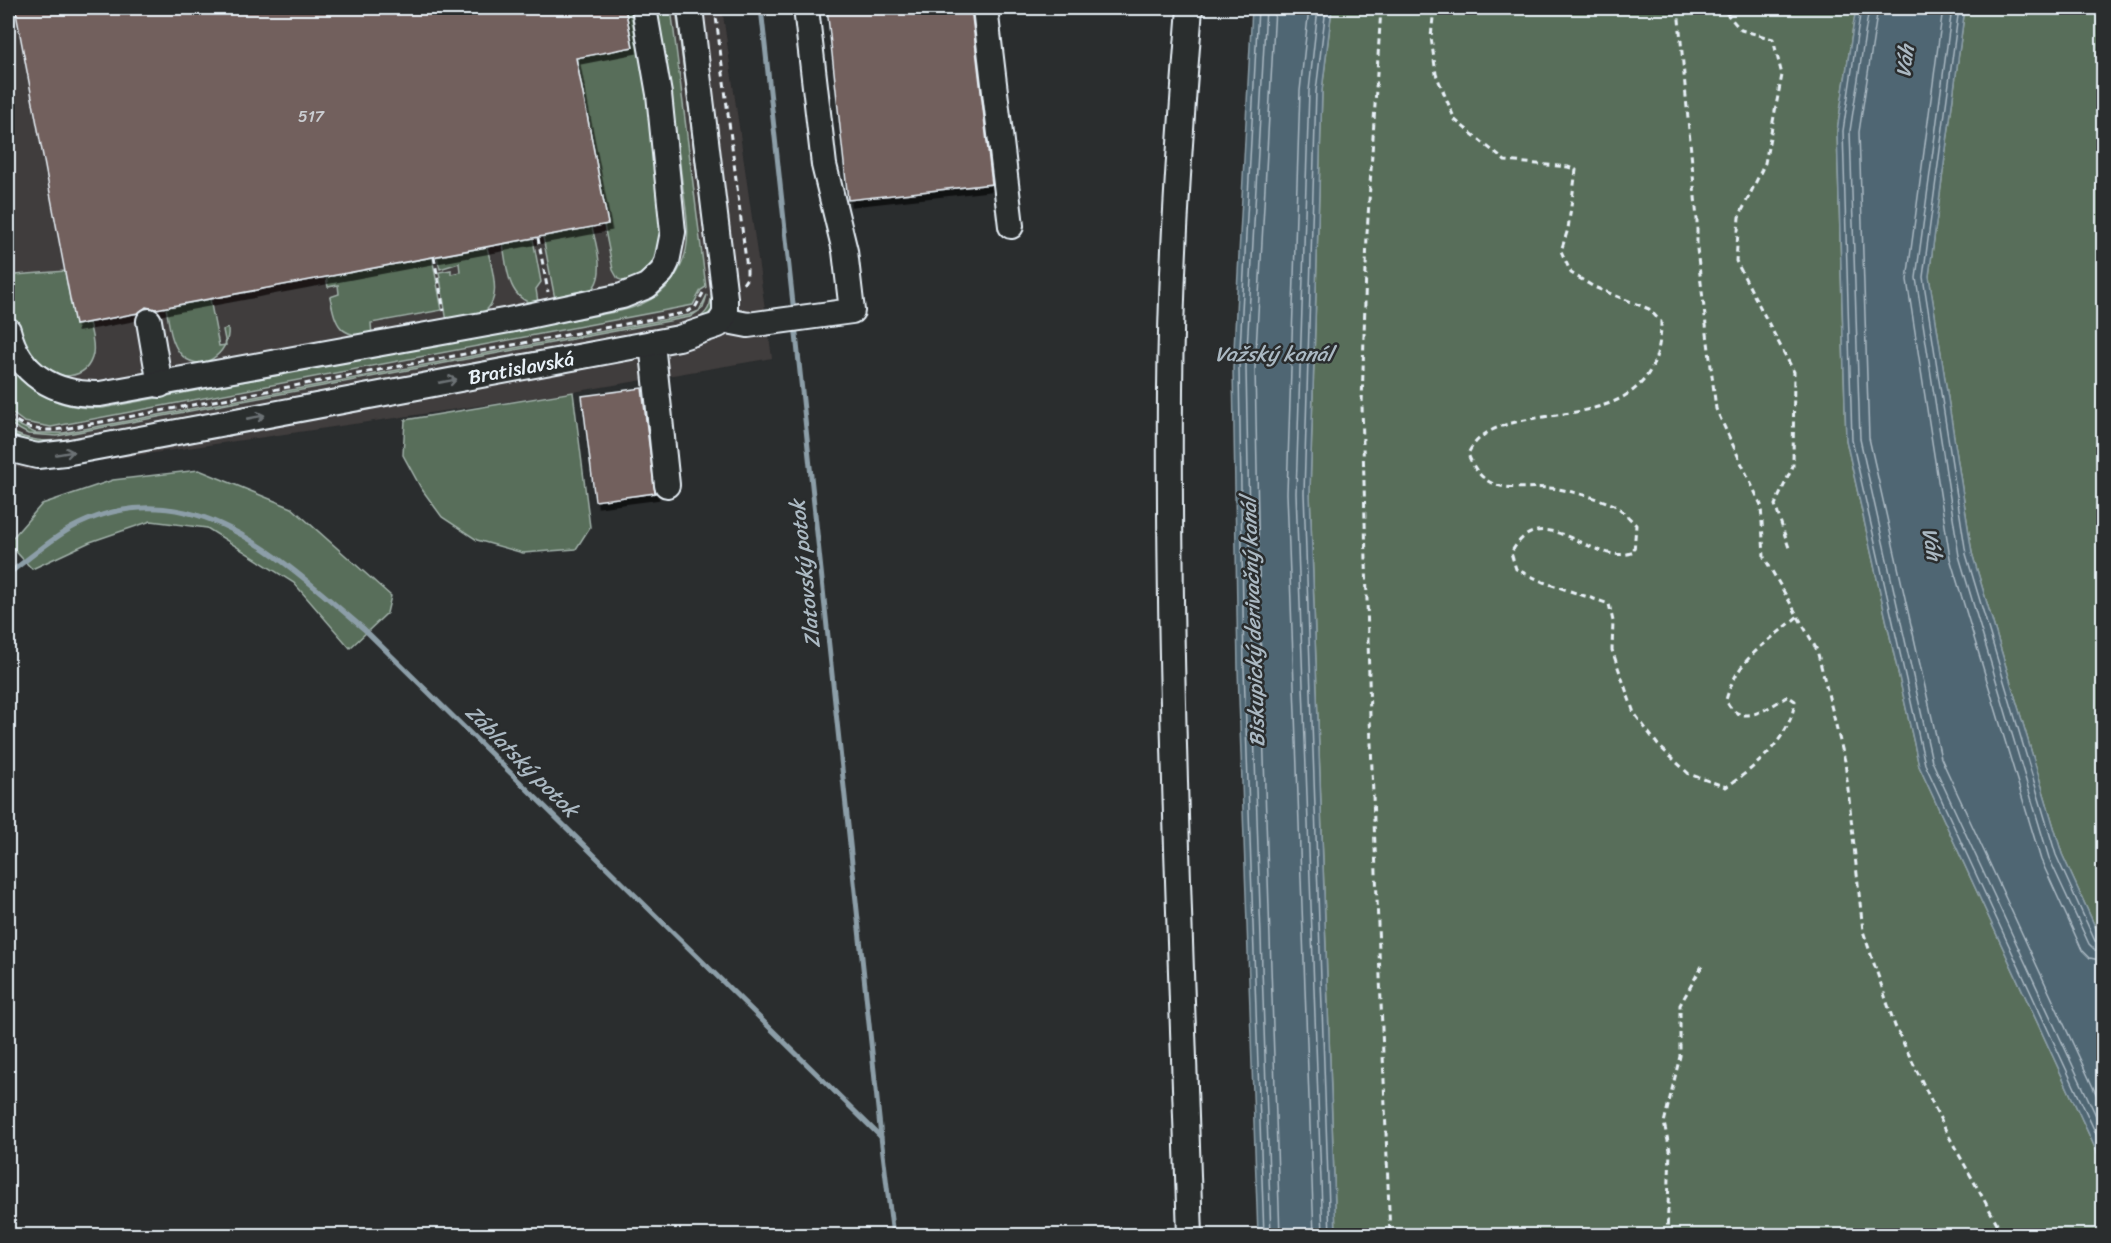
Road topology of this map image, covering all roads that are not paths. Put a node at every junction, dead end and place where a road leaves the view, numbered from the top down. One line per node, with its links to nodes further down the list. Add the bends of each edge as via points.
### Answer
1 (644, 8): 11 (lane, via 663,128 673,232 671,252 662,272 638,291)
2 (690, 8): 7 (lane, via 725,298)
3 (806, 8): 7 (lane, via 824,165 845,251 852,311 748,325)
4 (985, 8): 6 (lane)
5 (1190, 8): 14 (lane, via 1175,194 1170,577)
6 (1011, 226)
7 (722, 320): 10 (lane, Bratislavská, via 704,332)
8 (149, 321): 11 (lane)
9 (8, 330): 11 (lane, via 21,361 37,378 55,388 100,394)
10 (652, 343): 12 (lane, Bratislavská, one-way to 10, via 37,456 66,453); 13 (lane)
11 (160, 385)
12 (8, 449)
13 (667, 485)
14 (1190, 1236)

